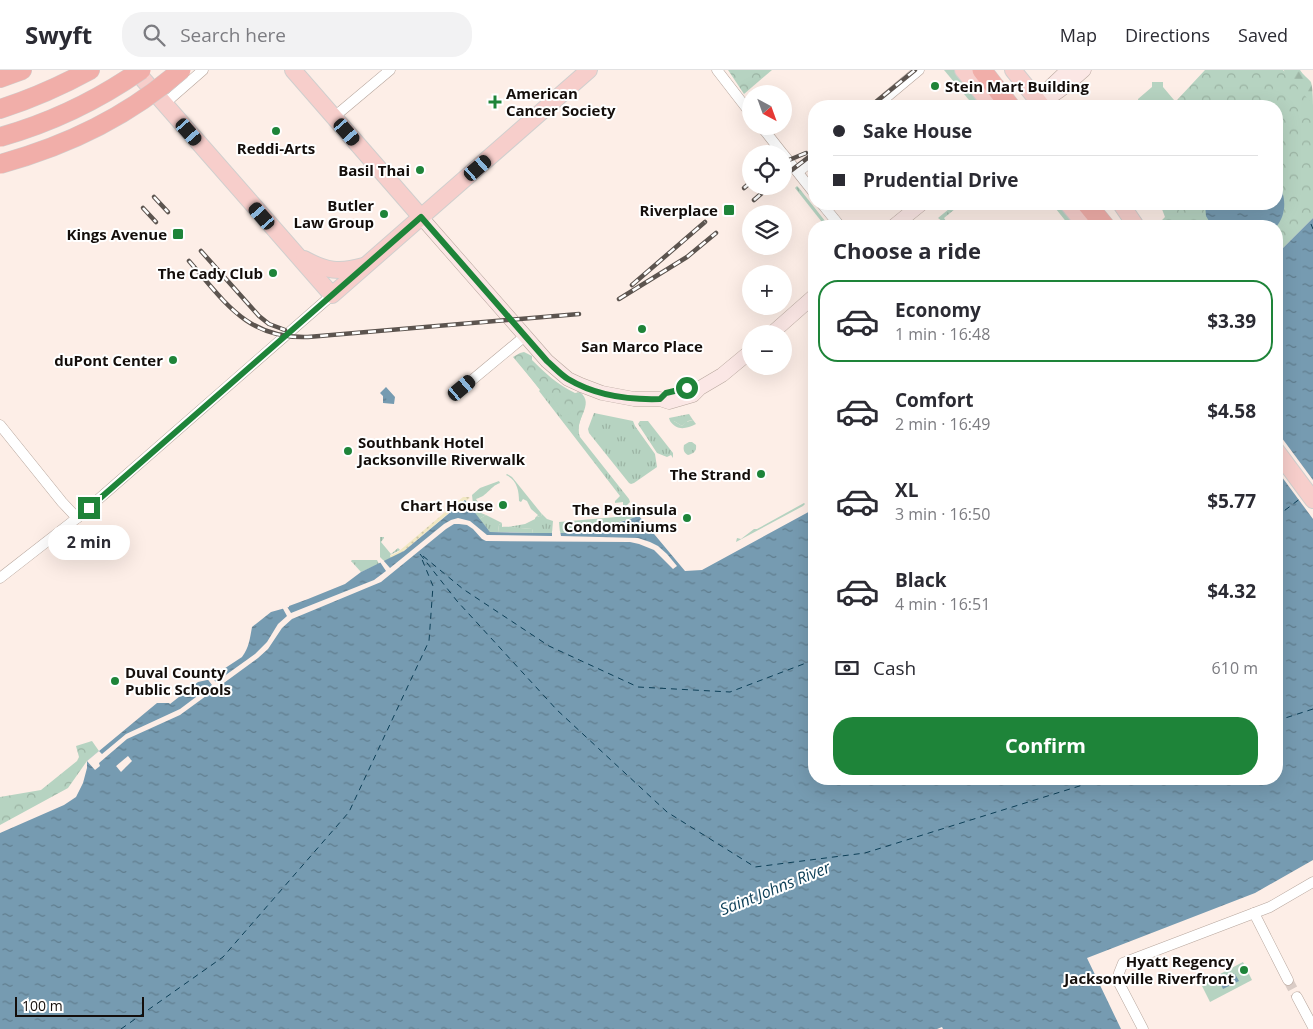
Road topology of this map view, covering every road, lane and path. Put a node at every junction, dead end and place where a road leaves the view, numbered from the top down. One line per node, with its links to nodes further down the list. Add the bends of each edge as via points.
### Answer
1 (22, 70): 18 (highway)
2 (90, 70): 28 (highway, via 55,88)
3 (135, 70): 27 (main road)
4 (141, 70): 31 (highway, bridge, via 80,107)
5 (181, 70): 33 (highway, bridge, via 150,95 81,135)
6 (202, 70): 27 (street)
7 (293, 70): 29 (main road)
8 (390, 70): 29 (street)
9 (717, 70): 26 (street)
10 (918, 70): 19 (street)
11 (963, 70): 20 (main road)
12 (982, 70): 21 (highway)
13 (996, 70): 22 (highway)
14 (1013, 70): 23 (main road)
15 (1068, 70): 24 (main road)
16 (1084, 70): 25 (main road)
17 (586, 71): 43 (main road)
18 (0, 78)
19 (883, 100)
20 (987, 100)
21 (1005, 100)
22 (1029, 100)
23 (1032, 100)
24 (1039, 100)
25 (1045, 100)
26 (742, 102)
27 (164, 104): 49 (main road)
28 (0, 109)
29 (334, 117): 43 (main road)
30 (768, 135): 32 (street)
31 (0, 137)
32 (776, 145)
33 (0, 164)
34 (808, 164): 36 (street)
35 (792, 165): 36 (street)
36 (798, 172): 37 (street)
37 (808, 185)
38 (827, 210): 44 (street)
39 (914, 210): 45 (main road)
40 (1073, 210): 46 (main road)
41 (1092, 210): 47 (highway)
42 (1106, 210): 48 (highway)
43 (421, 217): 50 (main road); 54 (main road)
44 (835, 220)
45 (901, 220)
46 (1081, 220)
47 (1100, 220)
48 (1113, 220)
49 (296, 255): 50 (main road, via 326,270 350,270); 51 (main road)
50 (366, 265): 51 (main road)
51 (332, 295): 60 (street)
52 (808, 301): 53 (main road)
53 (781, 325)
54 (525, 336): 55 (main road, via 547,361 568,378 602,394 634,400 669,402 693,395); 56 (street)
55 (742, 358)
56 (454, 395)
57 (0, 425): 60 (street)
58 (1283, 459): 59 (main road)
59 (1313, 500)
60 (77, 518): 61 (street)
61 (0, 579)
62 (1313, 882): 63 (street)
63 (1254, 913): 64 (street); 67 (street, via 1124,963 1119,983)
64 (1288, 980)
65 (1298, 997): 66 (street)
66 (1313, 1027)
67 (1143, 1029)

